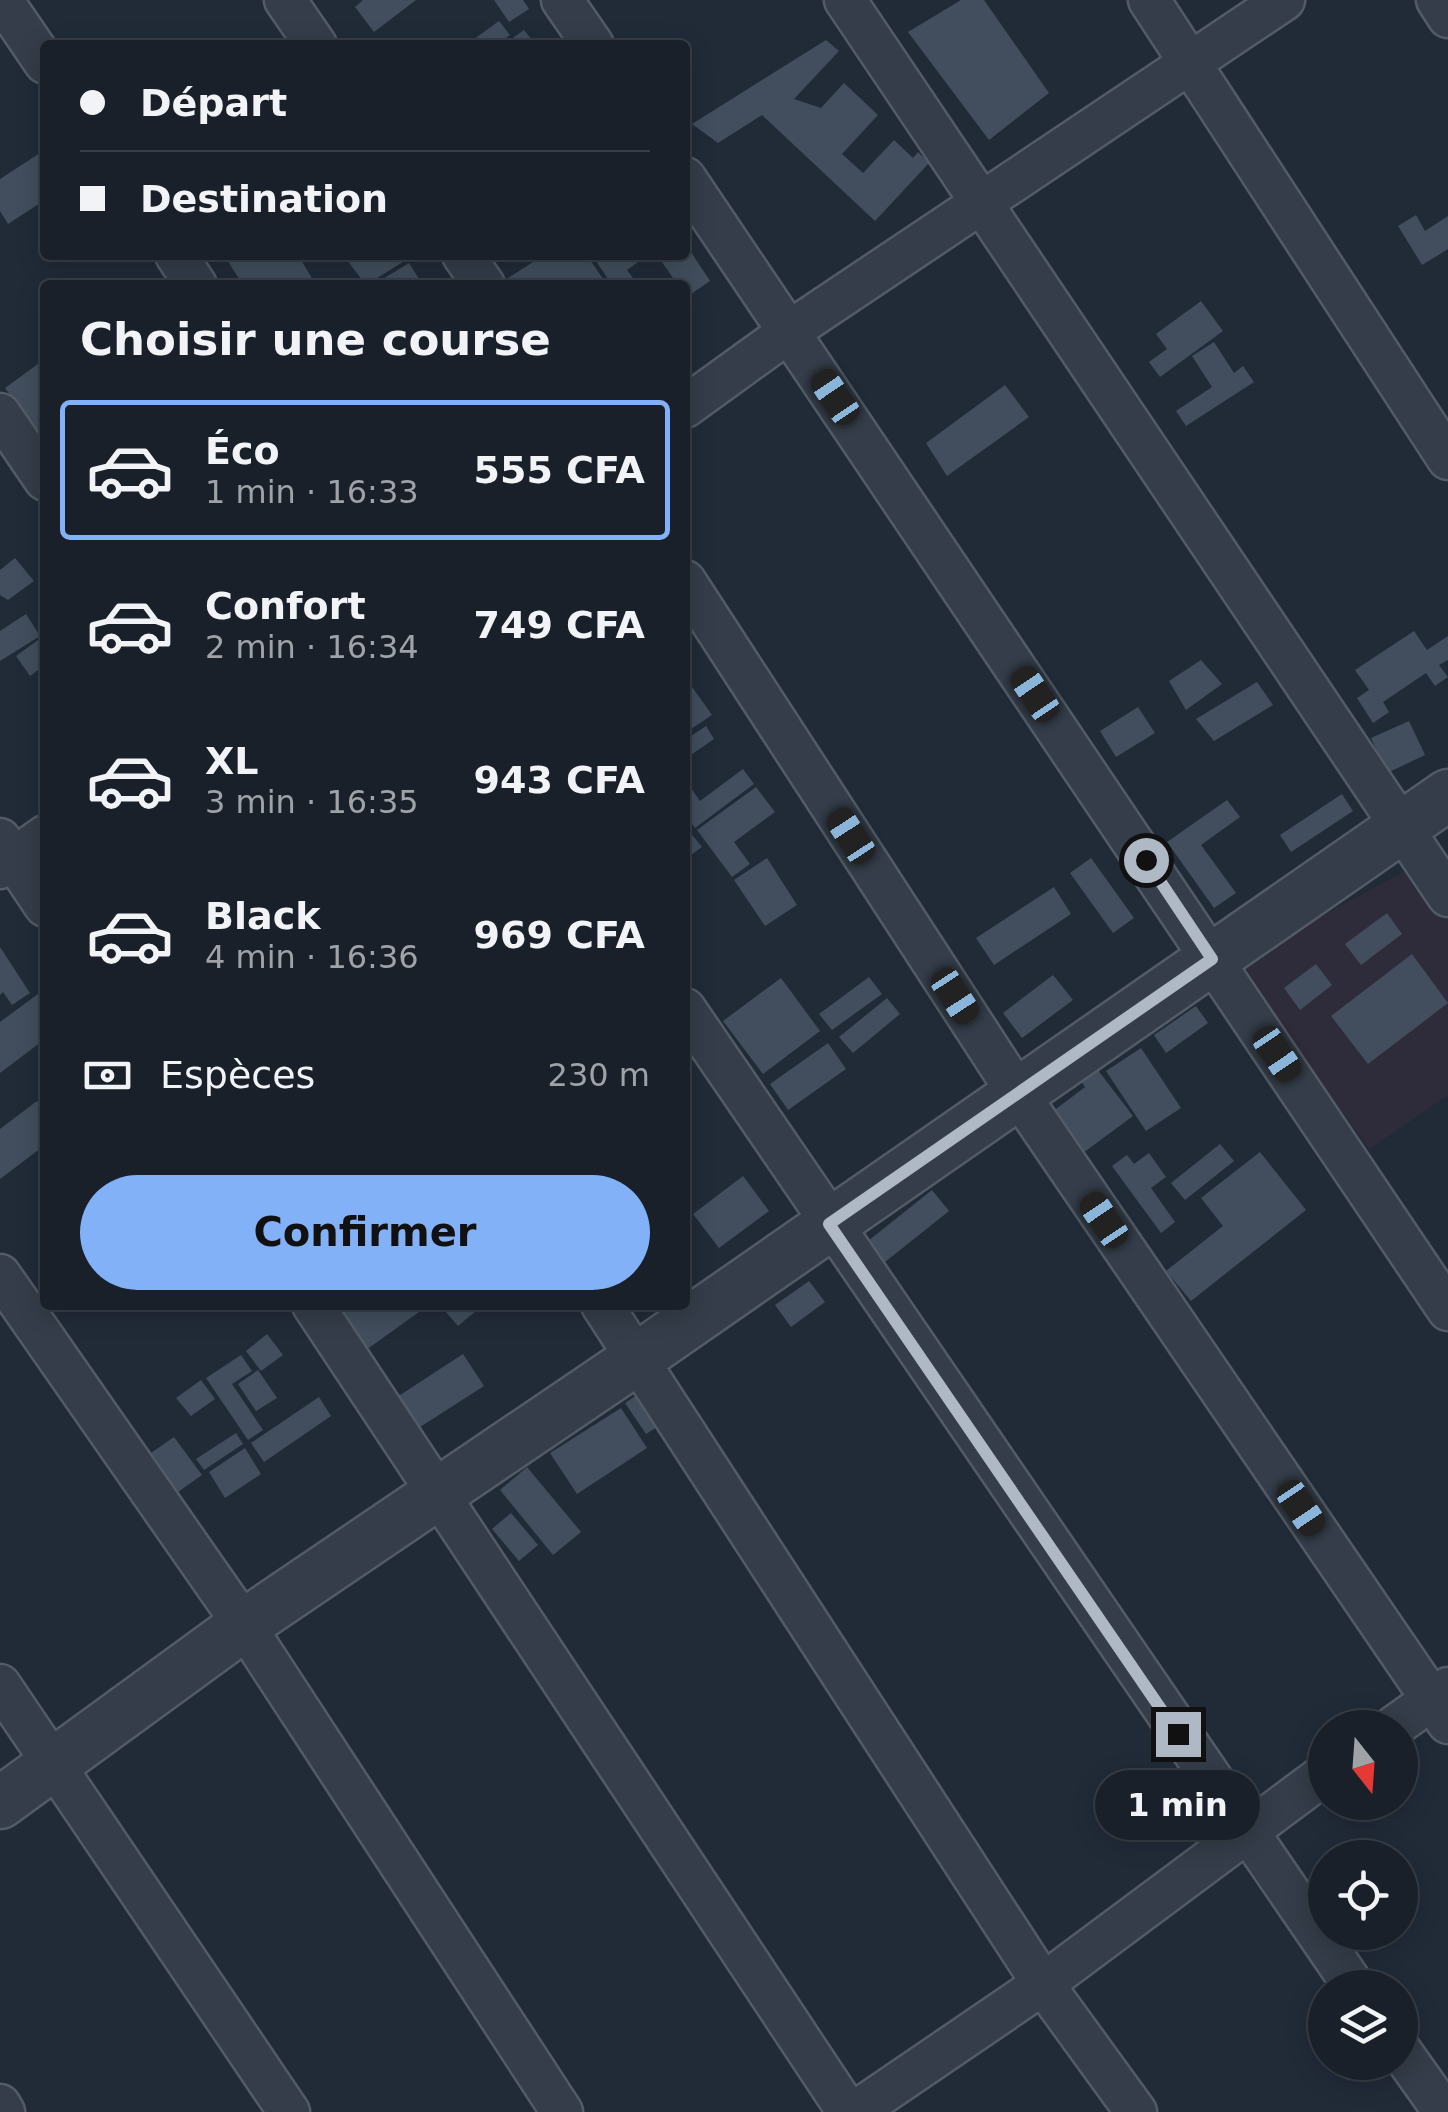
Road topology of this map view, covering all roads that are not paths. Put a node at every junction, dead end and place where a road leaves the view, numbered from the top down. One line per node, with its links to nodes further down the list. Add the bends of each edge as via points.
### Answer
1 (2, 0): 11 (street)
2 (285, 0): 9 (street)
3 (562, 0): 10 (street)
4 (845, 0): 14 (street)
5 (1149, 0): 12 (street)
6 (1284, 0): 12 (street)
7 (1437, 0): 8 (street)
8 (1448, 17)
9 (313, 40)
10 (590, 40)
11 (40, 56)
12 (1192, 62): 14 (street); 18 (street)
13 (690, 185): 15 (street)
14 (984, 202): 15 (street); 22 (street)
15 (790, 331): 16 (street); 26 (street)
16 (690, 403)
17 (0, 414): 19 (street)
18 (1448, 459)
19 (40, 473)
20 (690, 590): 28 (street)
21 (1448, 794): 22 (street)
22 (1401, 828): 24 (street); 26 (street)
23 (14, 850): 25 (street)
24 (1448, 896)
25 (40, 897)
26 (1212, 959): 28 (street); 33 (street)
27 (690, 1016): 29 (street)
28 (1017, 1092): 29 (street); 38 (street)
29 (829, 1224): 34 (street); 43 (street)
30 (0, 1274): 36 (street)
31 (316, 1310): 35 (street)
32 (605, 1310): 34 (street)
33 (1448, 1310)
34 (638, 1358): 35 (street); 45 (street)
35 (440, 1494): 36 (street); 51 (street)
36 (244, 1625): 40 (street); 50 (street)
37 (0, 1685): 40 (street)
38 (1443, 1704): 39 (street)
39 (1418, 1716)
40 (54, 1764): 42 (street); 49 (street)
41 (1308, 1786): 43 (street)
42 (0, 1803)
43 (1244, 1830): 44 (street); 45 (street)
44 (1343, 1970)
45 (1043, 1984): 51 (street); 52 (street)
46 (1418, 2075): 53 (street)
47 (0, 2104): 48 (street)
48 (4, 2112)
49 (289, 2112)
50 (562, 2112)
51 (851, 2112)
52 (1136, 2112)
53 (1444, 2112)

